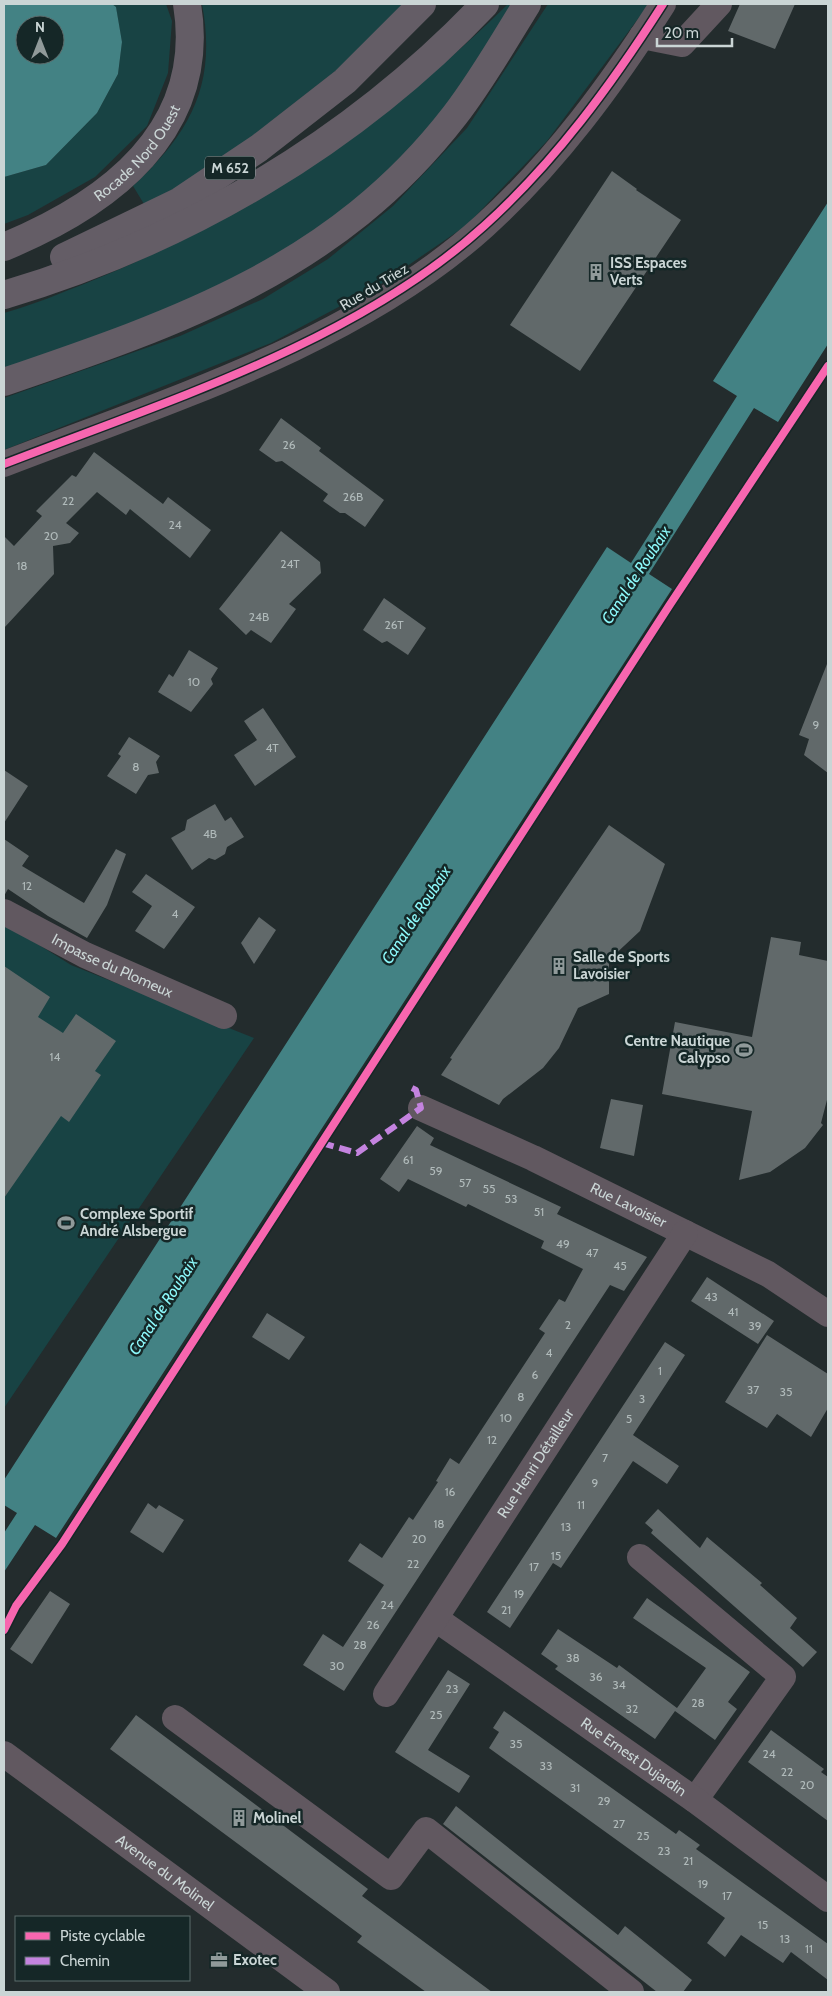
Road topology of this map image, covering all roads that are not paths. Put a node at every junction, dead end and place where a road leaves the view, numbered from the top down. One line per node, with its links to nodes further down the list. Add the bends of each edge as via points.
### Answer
1 (187, 4): 8 (highway, Rocade Nord Ouest, via 189,61 180,94 166,125 144,155 112,188 76,212)
2 (422, 4): 9 (highway, M 652, via 346,81 202,188 104,239)
3 (485, 4): 10 (highway, via 453,38 383,100 280,171 229,201 127,251)
4 (527, 4): 11 (highway, via 484,75 436,138 386,190 323,242 272,273 181,317)
5 (663, 4): 7 (street, Rue du Triez)
6 (718, 4): 7 (street, via 682,44)
7 (642, 36): 12 (street, Rue du Triez, via 593,106 522,190 483,228 399,290 337,326 260,363)
8 (4, 247)
9 (4, 280)
10 (4, 295)
11 (4, 382)
12 (4, 464)
13 (4, 912): 14 (street, Impasse du Plomeux, via 85,955)
14 (224, 1016)
15 (421, 1108): 16 (street, Rue Lavoisier, via 533,1158)
16 (685, 1234): 17 (street, Rue Lavoisier, via 768,1274); 19 (street, Rue Henri Détailleur)
17 (828, 1314)
18 (640, 1557): 23 (street, via 784,1677)
19 (436, 1619): 20 (street, Rue Henri Détailleur); 23 (street, Rue Ernest Dujardin)
20 (386, 1694)
21 (175, 1718): 26 (street, via 391,1877 426,1830)
22 (4, 1754): 25 (street, Avenue du Molinel)
23 (695, 1800): 24 (street, Rue Ernest Dujardin)
24 (828, 1899)
25 (327, 1992)
26 (632, 1992)

